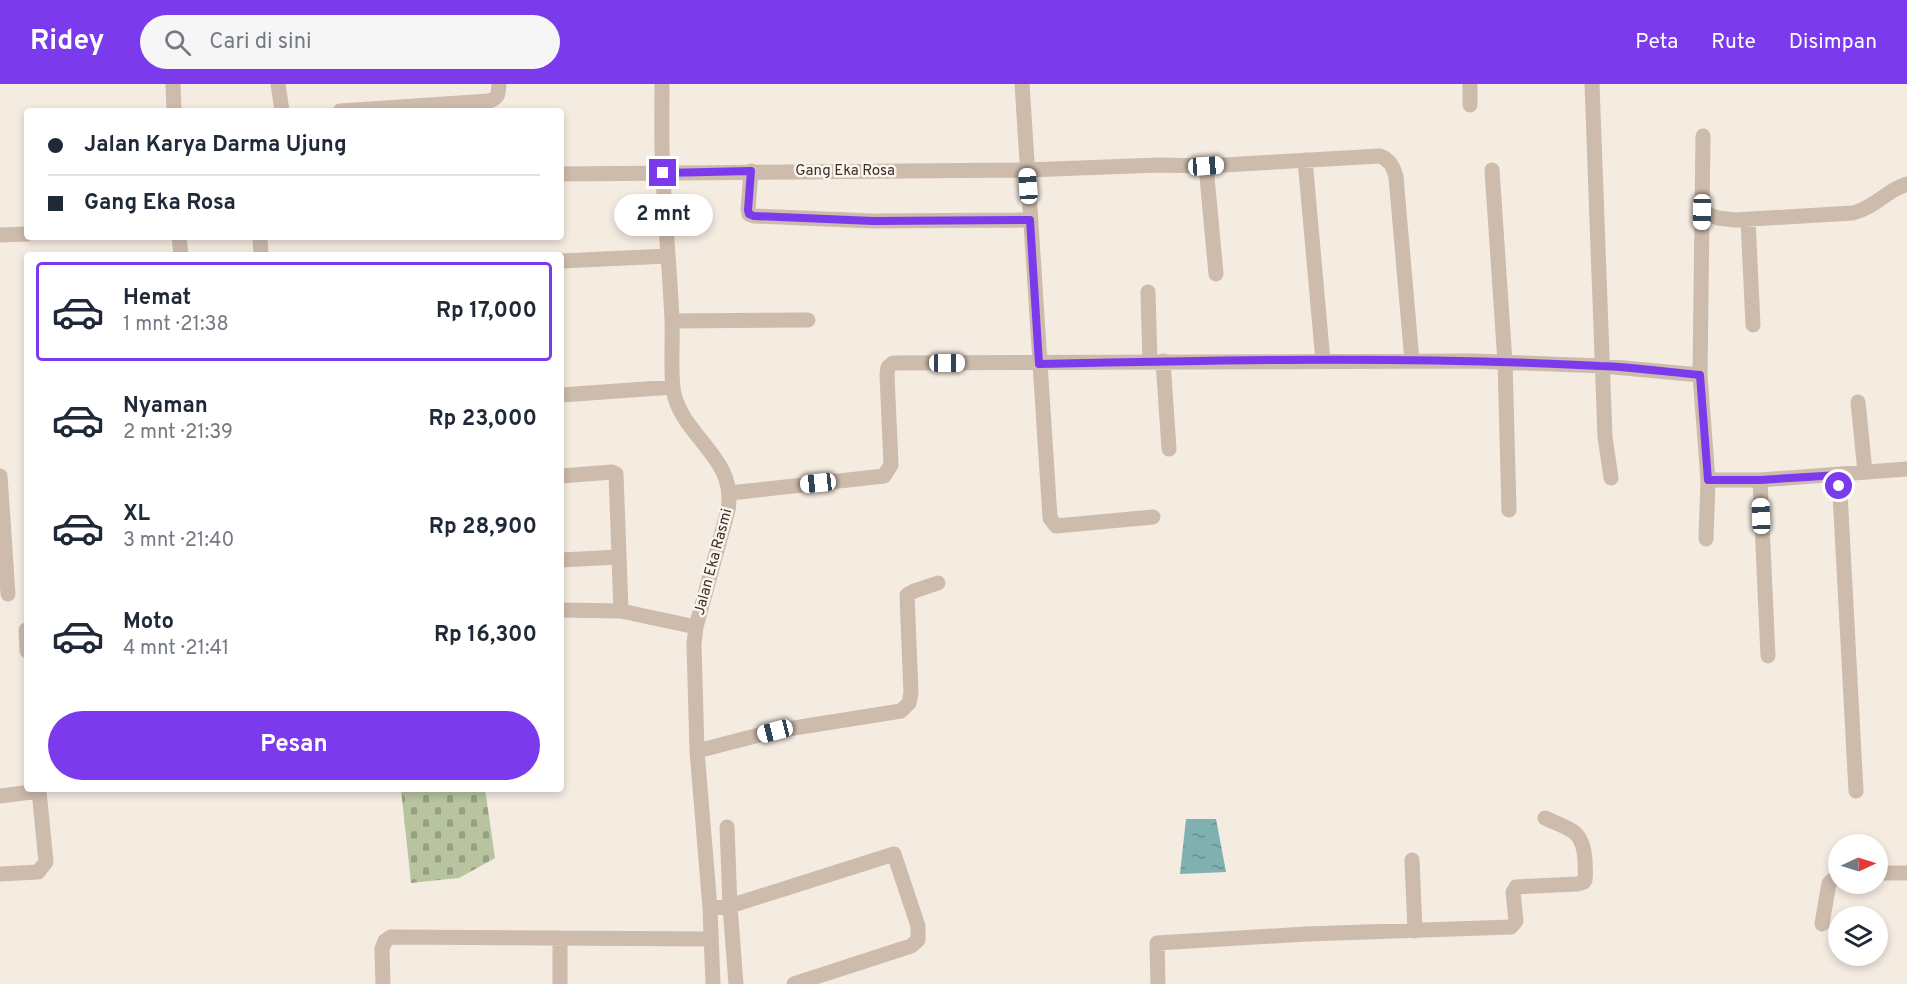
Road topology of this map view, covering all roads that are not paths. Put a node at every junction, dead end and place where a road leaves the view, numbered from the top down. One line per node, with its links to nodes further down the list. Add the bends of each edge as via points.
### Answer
1 (173, 84): 9 (street)
2 (278, 84): 10 (street)
3 (499, 84): 11 (street, via 496,99 489,101)
4 (662, 84): 18 (street, Jalan Eka Rasmi)
5 (1022, 84): 15 (street)
6 (1470, 84): 8 (street)
7 (1592, 84): 38 (street)
8 (1470, 105)
9 (174, 108)
10 (282, 108)
11 (385, 108)
12 (1703, 136): 21 (street)
13 (1305, 160): 14 (street, Gang Eka Rosa); 34 (street); 35 (street, Gang Eka Rosa, via 1372,155 1387,159 1393,166)
14 (1206, 166): 15 (street, Gang Eka Rosa); 28 (street)
15 (1026, 170): 17 (street, Gang Eka Rosa); 22 (street)
16 (1492, 170): 36 (street)
17 (751, 171): 18 (street, Gang Eka Rosa); 22 (street, via 748,210 754,216 873,221)
18 (663, 173): 19 (street, Gang Eka Rosa); 26 (street, Jalan Eka Rasmi)
19 (564, 174)
20 (1907, 184): 23 (street, via 1862,211)
21 (1702, 212): 23 (street, via 1718,218); 39 (street)
22 (1030, 220): 37 (street)
23 (1748, 220): 32 (street)
24 (24, 234): 25 (street)
25 (0, 235)
26 (667, 256): 27 (street); 31 (street, Jalan Eka Rasmi)
27 (564, 261)
28 (1216, 274)
29 (1148, 292): 33 (street)
30 (808, 320): 31 (street)
31 (672, 321): 40 (street, Jalan Eka Rasmi)
32 (1753, 325)
33 (1157, 361): 34 (street); 37 (street); 43 (street)
34 (1323, 361): 35 (street)
35 (1413, 361): 36 (street)
36 (1504, 362): 38 (street); 53 (street)
37 (1039, 364): 52 (street, via 893,363 887,375 891,465 884,476); 54 (street, via 1052,523 1056,526)
38 (1603, 366): 39 (street); 49 (street, via 1605,443)
39 (1700, 375): 50 (street)
40 (674, 387): 41 (street); 52 (street, Jalan Eka Rasmi, via 685,418 721,464)
41 (564, 395)
42 (1858, 402): 45 (street)
43 (1169, 450)
44 (1907, 469): 45 (street)
45 (1865, 472): 46 (street)
46 (1839, 475): 51 (street); 65 (street)
47 (0, 476): 59 (street)
48 (564, 477): 56 (street, via 616,474)
49 (1611, 478)
50 (1708, 480): 51 (street); 55 (street)
51 (1760, 480): 63 (street)
52 (730, 493): 62 (street, Jalan Eka Rasmi)
53 (1509, 510)
54 (1153, 517)
55 (1706, 539)
56 (619, 557): 57 (street); 61 (street)
57 (564, 560)
58 (938, 583): 64 (street, via 908,595 911,693 909,703 901,711 775,731)
59 (8, 594)
60 (564, 610): 61 (street)
61 (621, 611): 62 (street)
62 (696, 627): 64 (street, Jalan Eka Rasmi)
63 (1768, 656)
64 (697, 751): 77 (street, Jalan Eka Rasmi)
65 (1856, 791)
66 (26, 792): 68 (street)
67 (39, 792): 74 (street, via 46,862 38,872)
68 (0, 796)
69 (1545, 818): 79 (street, via 1581,839 1584,882 1516,887 1515,921 1511,927)
70 (727, 827): 76 (street)
71 (1412, 860): 79 (street)
72 (1888, 873): 73 (street)
73 (1907, 873)
74 (0, 874)
75 (1828, 889): 78 (street)
76 (730, 906): 77 (street); 85 (street); 86 (street, via 894,855 918,926 918,940 901,950)
77 (710, 908): 81 (street, Jalan Eka Rasmi)
78 (1822, 924)
79 (1415, 931): 87 (street, via 1157,943)
80 (560, 939): 81 (street); 82 (street, via 391,937 382,949); 83 (street)
81 (711, 939): 84 (street, Jalan Eka Rasmi)
82 (383, 984)
83 (560, 984)
84 (713, 984)
85 (736, 984)
86 (794, 984)
87 (1158, 984)

